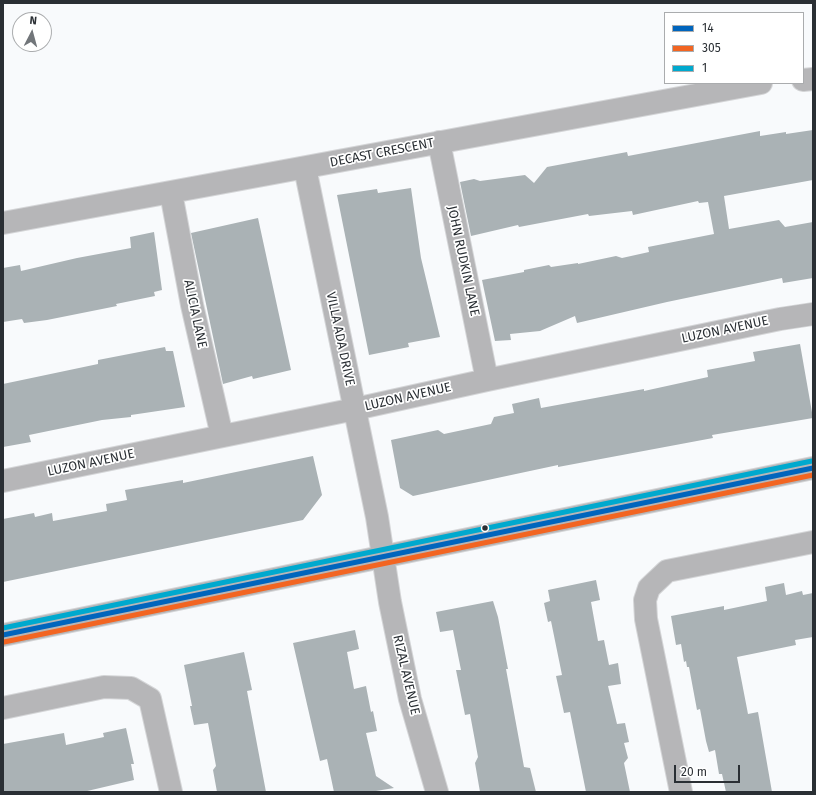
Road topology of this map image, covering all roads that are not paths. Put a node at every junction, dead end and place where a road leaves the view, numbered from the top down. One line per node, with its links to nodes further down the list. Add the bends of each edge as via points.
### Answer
1 (756, 84): 2 (street, DECAST CRESCENT)
2 (439, 142): 3 (street, DECAST CRESCENT); 7 (street, JOHN RUDKIN LANE)
3 (305, 168): 4 (street, DECAST CRESCENT); 8 (street, VILLA ADA DRIVE)
4 (171, 193): 5 (street, DECAST CRESCENT); 9 (street, ALICIA LANE, via 192,305)
5 (3, 223)
6 (813, 314): 7 (street, LUZON AVENUE)
7 (487, 380): 8 (street, LUZON AVENUE)
8 (355, 409): 9 (street, LUZON AVENUE); 13 (street, VILLA ADA DRIVE, via 377,517)
9 (222, 436): 11 (street, LUZON AVENUE)
10 (813, 468): 13 (street)
11 (3, 481)
12 (813, 542): 18 (street, via 667,571 649,588 645,600 646,619)
13 (382, 557): 14 (street); 17 (street, RIZAL AVENUE, via 410,699)
14 (3, 635)
15 (3, 708): 16 (street, via 104,687 131,688 150,699)
16 (170, 792)
17 (437, 792)
18 (681, 792)

